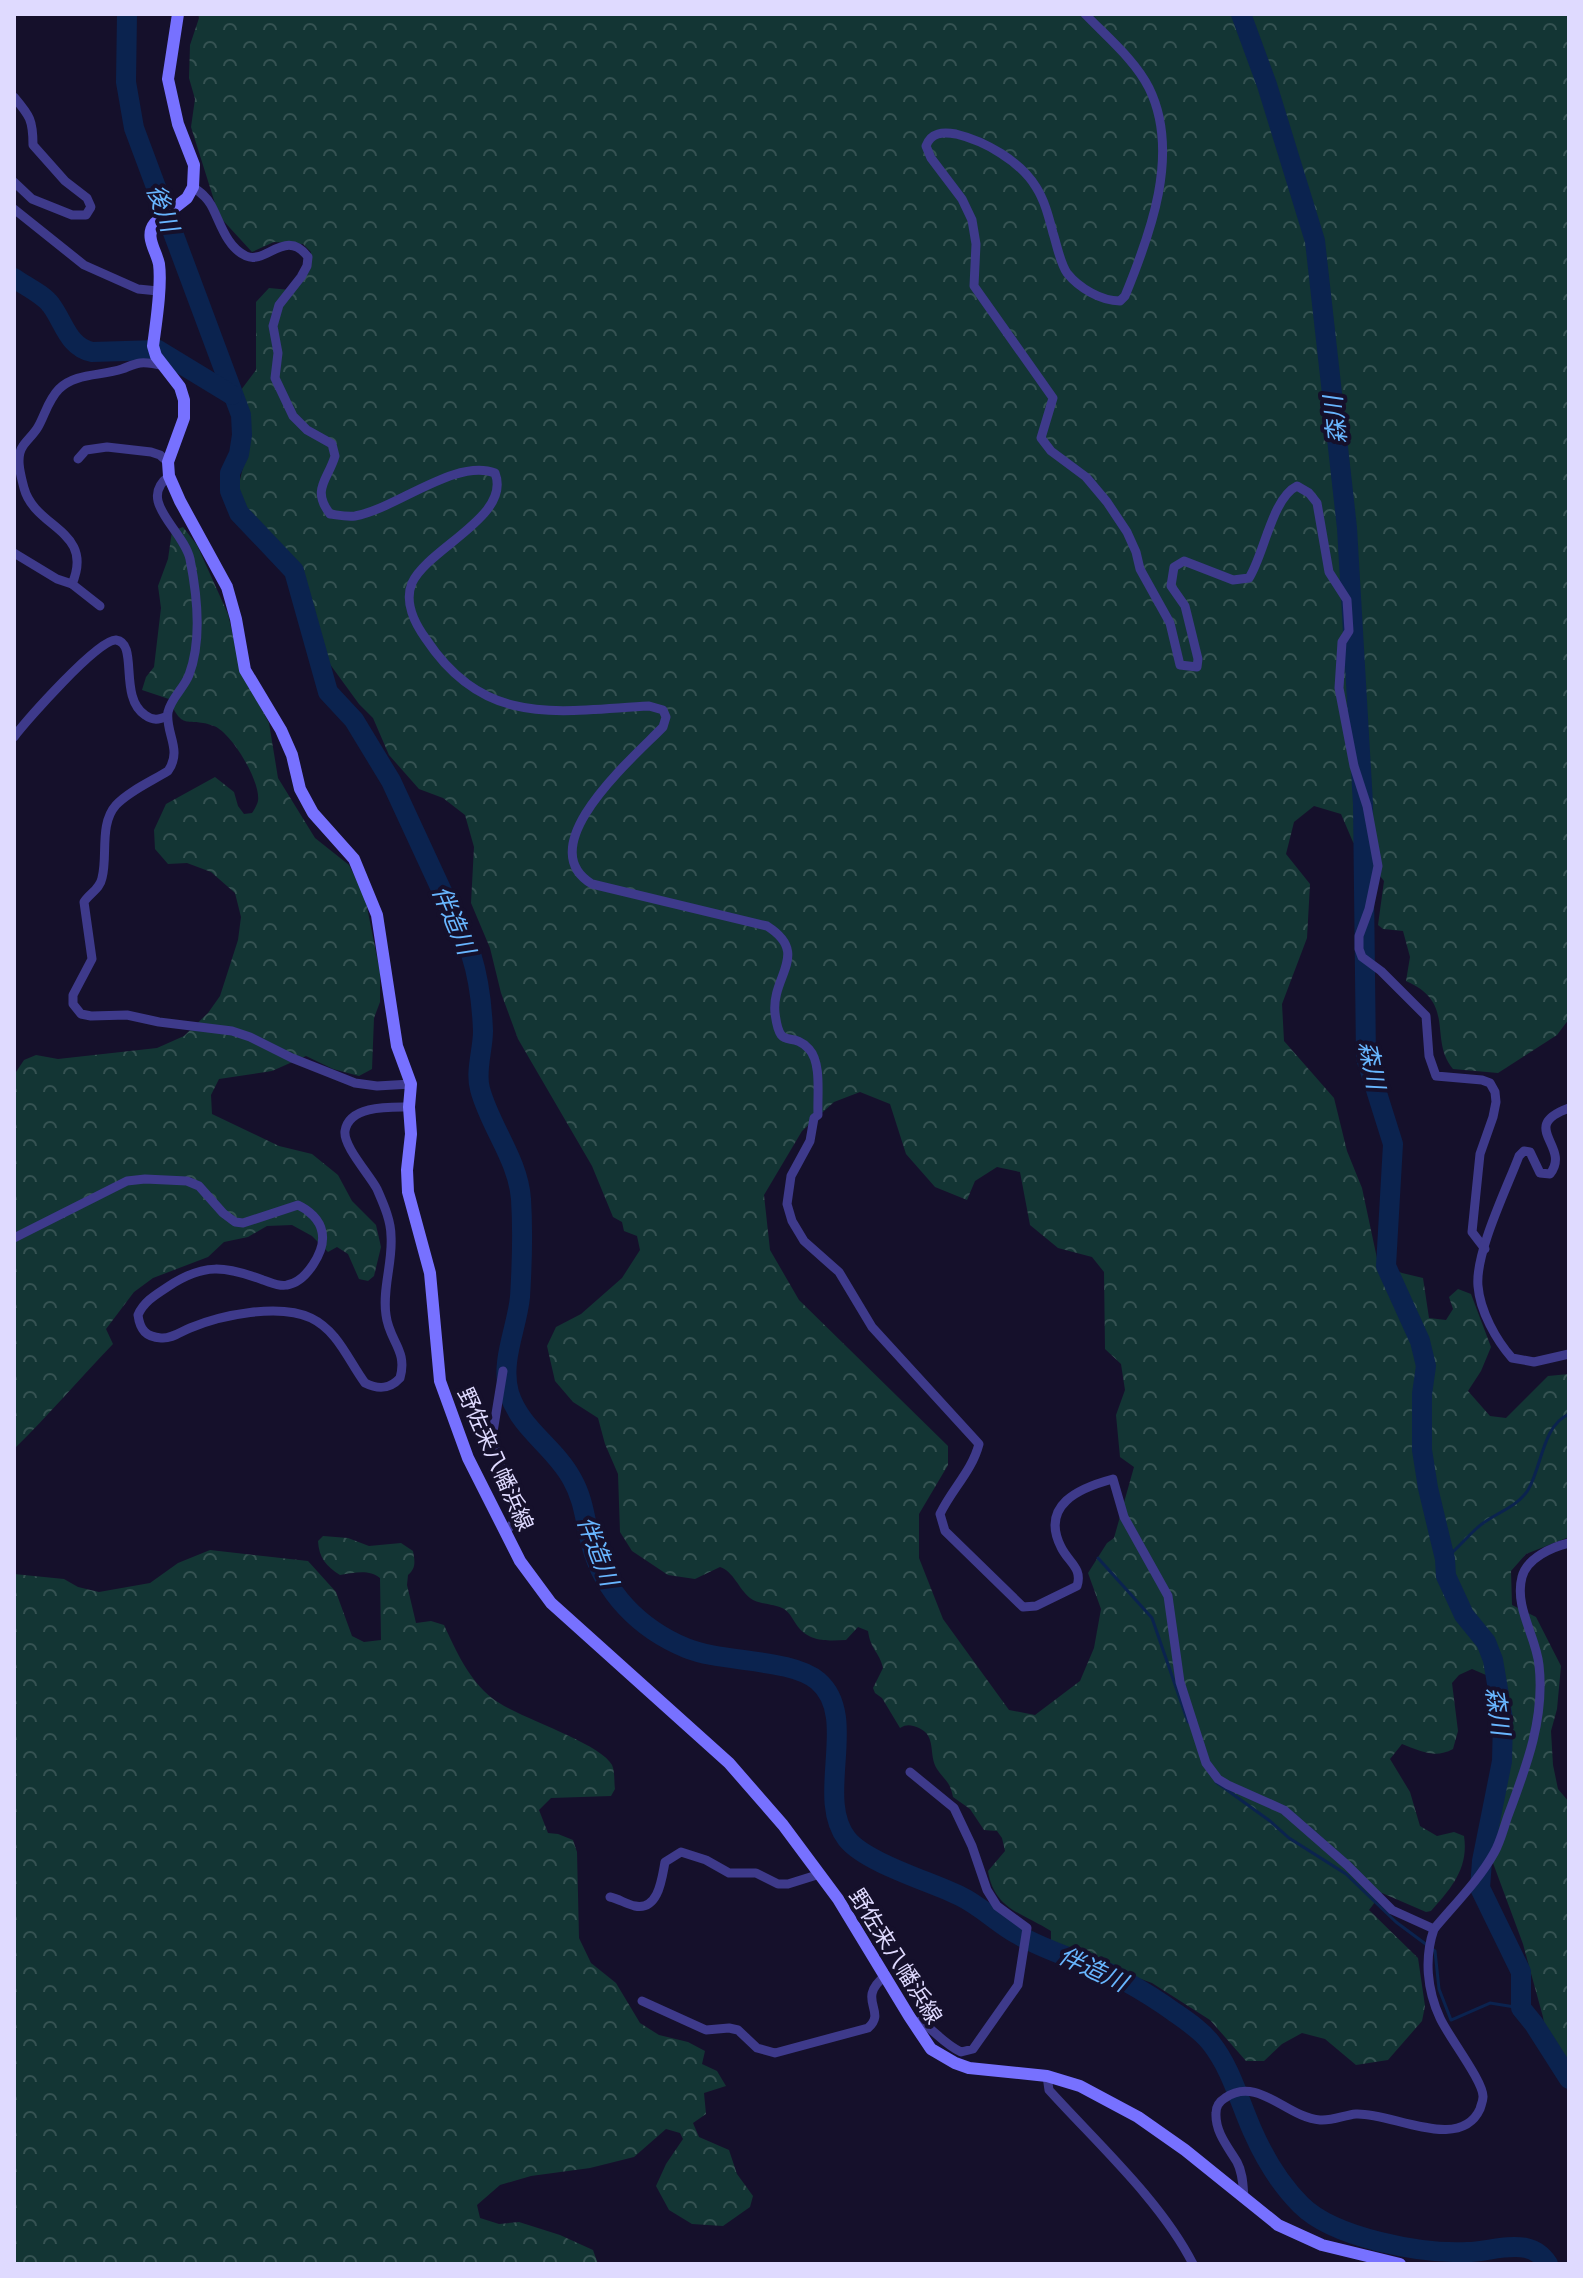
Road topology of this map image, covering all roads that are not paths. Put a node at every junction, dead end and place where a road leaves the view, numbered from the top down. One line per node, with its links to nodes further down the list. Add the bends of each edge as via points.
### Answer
1 (178, 14): 5 (main road, via 168,79 194,165)
2 (1085, 14): 21 (street, via 1148,86 1161,144 1159,197 1149,239 1120,301 1081,287 1065,272 1045,207 1024,171 997,152 954,134 935,133 926,146 972,220 974,286 1053,398 1041,438 1086,477 1122,524 1170,623 1180,665 1197,667 1198,659 1185,606 1171,586 1174,567 1184,561 1233,580 1249,578 1287,491 1297,486 1317,503 1329,572 1347,600 1349,631 1342,642 1339,688 1378,866 1359,949 1426,1016 1436,1076 1482,1080 1495,1092 1480,1154 1472,1232)
3 (14, 97): 4 (street, via 31,118 33,145 91,207 86,215 72,215 32,199)
4 (14, 182)
5 (193, 187): 7 (main road, 野佐来八幡浜線, via 151,228); 29 (street, via 206,197 219,226 242,254 257,257 287,245 308,257 301,277 279,305 273,326 275,378 293,416 332,444 335,456 320,491 330,514 356,516 464,472 495,473 500,484 486,512 419,572 411,586 416,624 432,648 466,684 517,708 663,710 663,727 615,775 576,828 574,864 580,877 592,884 767,926 787,945 774,1005 778,1033 801,1043 816,1062 818,1115 791,1176 787,1204 804,1241 839,1272 872,1327 979,1444 940,1514 945,1531 1023,1607 1036,1606 1077,1586 1080,1578 1059,1544 1057,1513 1066,1500 1113,1479 1124,1517 1168,1596 1180,1682 1206,1763 1218,1779 1284,1810 1392,1910)
6 (14, 209): 7 (street, via 84,265 138,289)
7 (158, 291): 8 (main road, 野佐来八幡浜線, via 153,346)
8 (164, 366): 10 (main road, 野佐来八幡浜線, via 184,400 184,418); 13 (street, via 143,362 65,384 20,450 29,499 74,548 79,564)
9 (78, 459): 10 (street, via 86,450 107,447 151,452)
10 (168, 462): 11 (main road, 野佐来八幡浜線)
11 (169, 476): 15 (street, via 159,483 158,507 186,546 197,617 189,677); 17 (main road, 野佐来八幡浜線, via 227,587 245,670 281,730 300,789 364,880 377,915 397,1046)
12 (14, 553): 13 (street)
13 (72, 584): 14 (street)
14 (100, 606)
15 (167, 716): 16 (street, via 149,719 139,712 129,687 126,645 111,640 93,652); 17 (street, via 175,751 172,765 117,804 107,823 103,876 84,902 92,959 73,1004 91,1016 127,1015 232,1031 355,1083)
16 (14, 737)
17 (411, 1084): 18 (main road, 野佐来八幡浜線)
18 (409, 1107): 20 (street, via 358,1113 345,1130 347,1142 369,1173 391,1236 385,1313 404,1361 400,1378 387,1388 365,1383 331,1332 293,1312 238,1315 165,1339 142,1330 138,1315 148,1300 202,1269 229,1270 278,1285 307,1274 322,1232 314,1216 298,1205 235,1222 187,1181 127,1181); 24 (main road, 野佐来八幡浜線, via 408,1192 430,1273 440,1381 468,1458)
19 (1569, 1108): 21 (street, via 1547,1120 1555,1161 1550,1174 1540,1173 1530,1152 1519,1156)
20 (14, 1238)
21 (1485, 1249): 22 (street, via 1478,1287 1503,1348 1522,1361)
22 (1569, 1354)
23 (503, 1371): 24 (street, via 492,1438 515,1511)
24 (505, 1533): 27 (main road, 野佐来八幡浜線, via 551,1603 729,1763)
25 (1569, 1543): 29 (street, via 1527,1565 1521,1578 1520,1596 1539,1664 1539,1708 1527,1768 1495,1852)
26 (910, 1772): 32 (street, via 954,1808 987,1890 997,1906 1027,1928 1018,1985 973,2049 961,2052 925,2023)
27 (820, 1874): 28 (street, via 778,1884 756,1873 729,1873 681,1852 665,1862 660,1889 643,1906); 30 (main road, 野佐来八幡浜線)
28 (610, 1897)
29 (1434, 1929): 34 (street, via 1427,1975 1439,2016 1479,2082 1484,2096 1479,2111 1468,2124 1444,2131 1355,2114 1320,2120 1297,2115 1259,2093 1229,2095 1216,2113 1224,2146 1238,2164)
30 (885, 1976): 31 (street, via 870,1993 876,2016 868,2028 775,2053 757,2048 738,2030 706,2030); 32 (main road, 野佐来八幡浜線)
31 (642, 2001)
32 (914, 2024): 33 (main road, 野佐来八幡浜線, via 931,2049 955,2063)
33 (1047, 2076): 34 (main road, 野佐来八幡浜線, via 1080,2086 1138,2117); 35 (street, via 1049,2090 1151,2203)
34 (1244, 2198): 36 (main road, 野佐来八幡浜線, via 1305,2239)
35 (1193, 2264)
36 (1400, 2264)

